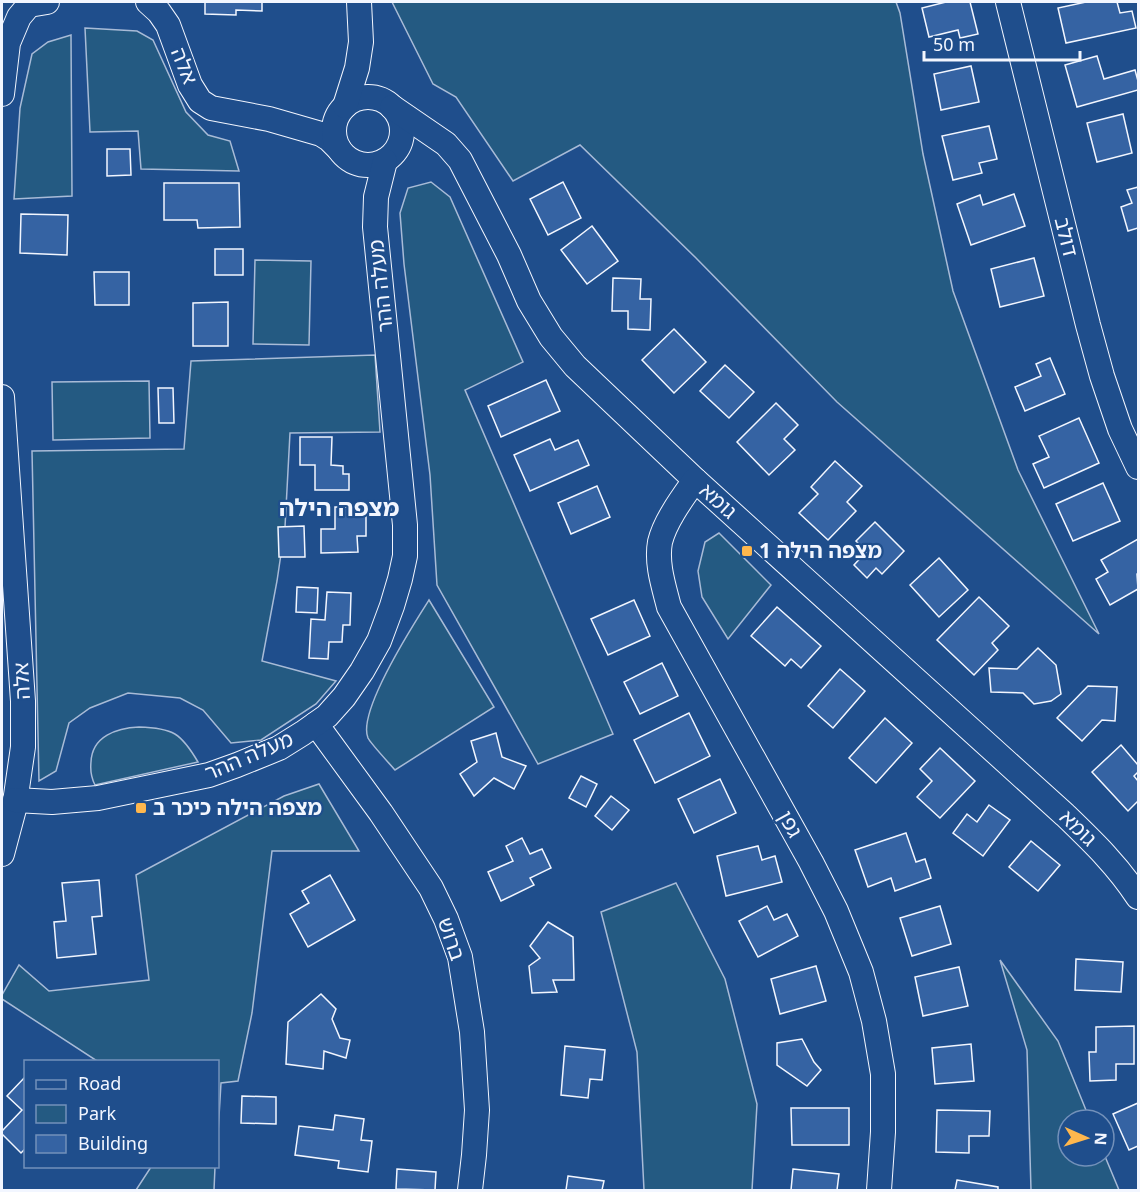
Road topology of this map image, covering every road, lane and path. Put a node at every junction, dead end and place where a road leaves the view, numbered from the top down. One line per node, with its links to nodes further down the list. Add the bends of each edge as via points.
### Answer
1 (47, 2): 5 (street, via 29,5 20,17 8,43)
2 (148, 2): 8 (street, אלה, via 168,25 190,85 200,101 211,108)
3 (1008, 2): 14 (street, דולב, via 1102,376)
4 (359, 10): 6 (street, via 366,59); 7 (street, via 361,42 357,68)
5 (2, 94)
6 (388, 104): 7 (street, via 371,97 356,99); 10 (street, via 400,118 402,130 401,142); 11 (street, גומא, via 446,144)
7 (342, 110): 8 (street, אלה, via 328,117); 9 (street, via 334,126 334,138)
8 (269, 119): 9 (street, אלה, via 321,135)
9 (343, 154): 10 (street, via 362,165 374,165); 12 (street, מעלה ההר, via 367,196)
10 (390, 157): 11 (street, via 415,146 435,146); 12 (street, מעלה ההר, via 376,197)
11 (460, 160): 15 (street, גומא, via 550,337)
12 (375, 226): 16 (street, מעלה ההר, via 405,556 379,640 344,697)
13 (2, 397): 17 (street, אלה, via 23,701 23,747)
14 (1138, 467)
15 (694, 480): 19 (street, גומא, via 1072,822 1123,875); 21 (street, גפן, via 660,542 660,570 669,608 811,862 861,972 883,1074)
16 (316, 724): 17 (street, מעלה ההר, via 279,747 209,775 98,798); 20 (street, ברוש, via 431,888 460,957 472,1032 477,1110)
17 (15, 800): 18 (street, אלה)
18 (2, 854)
19 (1138, 897)
20 (470, 1191)
21 (879, 1191)

